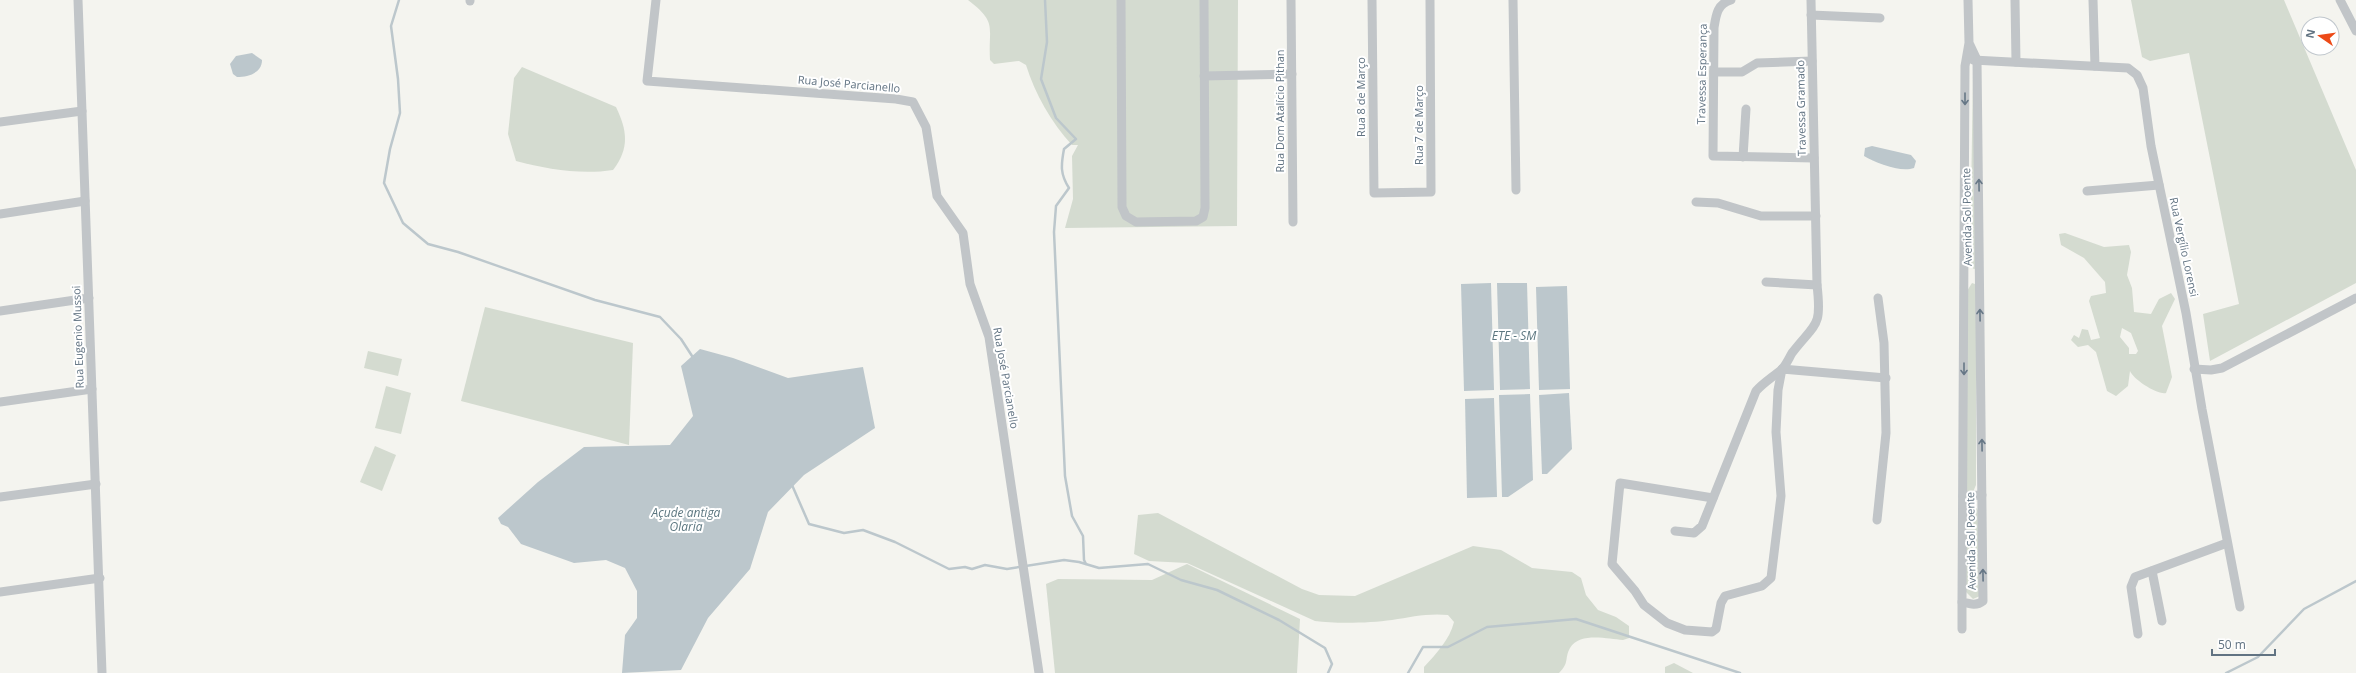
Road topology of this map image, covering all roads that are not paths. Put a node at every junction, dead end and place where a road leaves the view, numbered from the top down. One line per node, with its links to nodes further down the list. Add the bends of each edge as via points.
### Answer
1 (78, 0): 28 (street, Rua Eugenio Mussoi)
2 (656, 0): 71 (street, Rua José Parcianello, via 647,81 896,99 913,102 919,111 926,127 937,196 962,233 970,284 989,337)
3 (1121, 0): 26 (street, via 1122,207 1126,216 1136,222 1196,221 1202,217 1205,208)
4 (1204, 0): 26 (street)
5 (1291, 0): 25 (street, Rua Dom Atalício Pithan)
6 (1372, 0): 35 (street, Rua 8 de Março)
7 (1430, 0): 35 (street, Rua 7 de Março, via 1431,192)
8 (1513, 0): 33 (street)
9 (1731, 0): 24 (street, Travessa Esperança, via 1723,2 1716,11)
10 (1811, 0): 15 (street, Travessa Gramado)
11 (1968, 0): 18 (street)
12 (2015, 0): 22 (street)
13 (2093, 0): 23 (street)
14 (2340, 0): 17 (street)
15 (1811, 15): 16 (street); 21 (street, Travessa Gramado)
16 (1880, 18)
17 (2356, 31)
18 (1969, 44): 19 (street, Avenida Sol Poente); 20 (street)
19 (1966, 60): 20 (street, Rua Vergílio Lorensi); 41 (street, Avenida Sol Poente, one-way to 41)
20 (1977, 60): 22 (street, Rua Vergílio Lorensi); 42 (street, Avenida Sol Poente, one-way to 20)
21 (1812, 62): 24 (street, via 1757,63 1742,72); 31 (street, Travessa Gramado)
22 (2016, 62): 23 (street, Rua Vergílio Lorensi)
23 (2095, 66): 32 (street, Rua Vergílio Lorensi, via 2128,68 2137,75 2143,88)
24 (1714, 72): 30 (street, Travessa Esperança, via 1713,156)
25 (1292, 74): 26 (street); 40 (street, Rua Dom Atalício Pithan)
26 (1204, 76)
27 (1746, 109): 30 (street)
28 (82, 112): 29 (street); 36 (street, Rua Eugenio Mussoi)
29 (0, 122)
30 (1743, 157): 31 (street)
31 (1814, 158): 39 (street, Travessa Gramado)
32 (2159, 186): 34 (street); 50 (street, Rua Vergílio Lorensi, via 2186,313)
33 (1516, 190)
34 (2087, 191)
35 (1374, 193)
36 (85, 201): 38 (street); 45 (street, Rua Eugenio Mussoi)
37 (1696, 202): 39 (street, via 1718,203 1762,216)
38 (0, 214)
39 (1816, 216): 44 (street, Travessa Gramado)
40 (1293, 222)
41 (1964, 274): 42 (street); 56 (street, Avenida Sol Poente, one-way to 56)
42 (1980, 275): 55 (street, Avenida Sol Poente, one-way to 42)
43 (1766, 282): 44 (street)
44 (1817, 285): 49 (street, Travessa Gramado, via 1820,308 1815,327 1792,353)
45 (89, 298): 48 (street); 52 (street, Rua Eugenio Mussoi)
46 (1878, 298): 51 (street)
47 (2356, 298): 50 (street, via 2222,368)
48 (0, 311)
49 (1782, 369): 51 (street); 58 (street, via 1756,391); 58 (street, via 1776,432 1780,496 1771,578 1762,586 1725,596 1721,603 1716,629 1712,632 1685,630 1667,623 1644,605 1612,564 1620,483)
50 (2194, 369): 61 (street, Rua Vergílio Lorensi)
51 (1886, 378): 59 (street, via 1886,433)
52 (92, 389): 53 (street); 54 (street, Rua Eugenio Mussoi)
53 (0, 402)
54 (96, 484): 57 (street); 63 (street, Rua Eugenio Mussoi)
55 (1982, 495): 56 (street); 65 (street, Avenida Sol Poente, one-way to 55, via 1980,604 1983,601)
56 (1963, 496): 65 (street, Avenida Sol Poente)
57 (0, 497)
58 (1713, 498): 60 (street, via 1699,531)
59 (1877, 520)
60 (1675, 531)
61 (2227, 543): 62 (street); 66 (street, Rua Vergílio Lorensi)
62 (2152, 570): 67 (street); 69 (street, via 2135,577 2131,582)
63 (100, 578): 64 (street); 70 (street, Rua Eugenio Mussoi)
64 (0, 592)
65 (1962, 602): 68 (street)
66 (2240, 607)
67 (2162, 621)
68 (1962, 629)
69 (2138, 634)
70 (102, 673)
71 (1039, 673)

